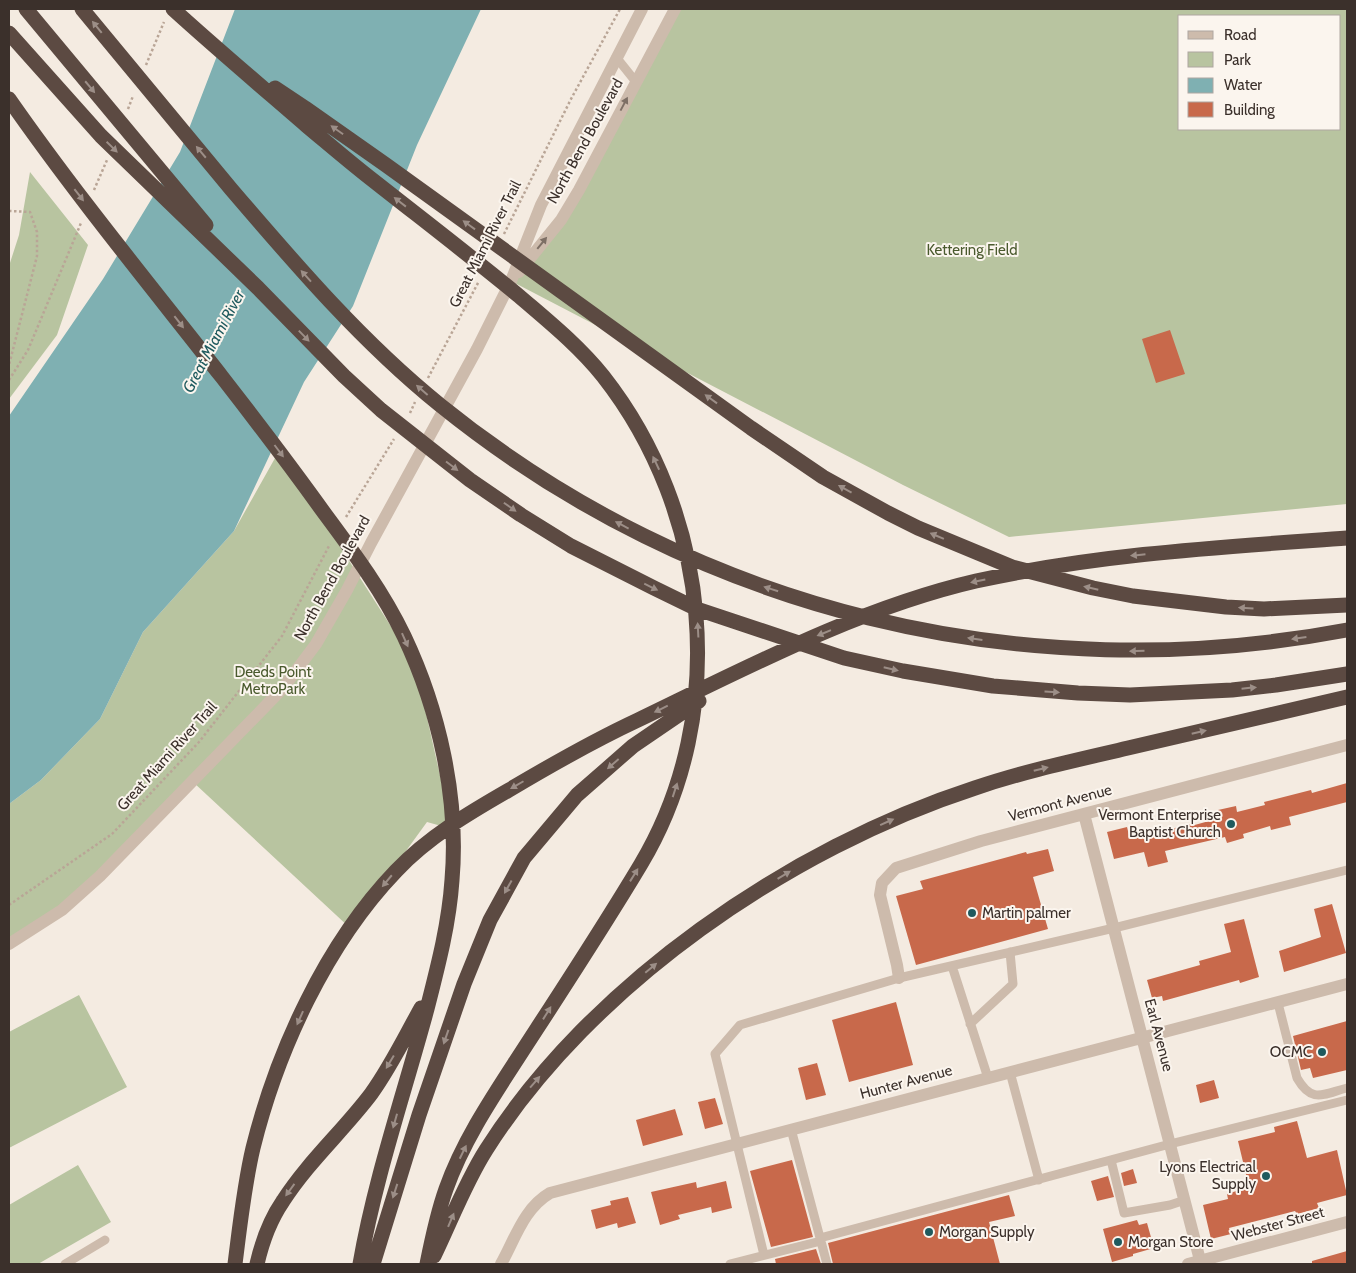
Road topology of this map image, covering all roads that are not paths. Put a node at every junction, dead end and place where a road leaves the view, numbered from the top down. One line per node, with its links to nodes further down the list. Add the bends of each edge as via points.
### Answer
1 (26, 9): 14 (highway, one-way to 14)
2 (82, 9): 17 (highway, one-way to 2, via 1230,647 1134,651 1019,645 915,630 818,604 750,582 660,544 578,500 488,442 402,372 360,333 267,231)
3 (173, 9): 8 (highway)
4 (642, 9): 7 (street, North Bend Boulevard)
5 (675, 9): 9 (street, North Bend Boulevard)
6 (9, 33): 14 (highway, one-way to 14, via 100,136)
7 (616, 57): 9 (lane); 13 (street, North Bend Boulevard, via 541,205)
8 (226, 58): 16 (highway, one-way to 8, via 1226,607 1156,600 1093,588 1012,566 888,513 823,476 751,428 306,108); 55 (highway, one-way to 8, via 446,1187 465,1147 494,1094 643,862 670,803 686,755 698,677 698,631 692,581 666,485 622,403 601,374 548,320 374,182)
9 (636, 82): 13 (street, North Bend Boulevard, one-way to 9, via 561,220)
10 (9, 100): 12 (highway)
11 (9, 111): 12 (highway)
12 (49, 156): 30 (highway, one-way to 30, via 262,429 346,543 383,597 404,636 424,685 437,730 447,778 452,830 453,876 448,920)
13 (511, 281): 25 (street, North Bend Boulevard, via 348,590 300,666 259,714 100,876 62,910)
14 (258, 288): 19 (highway, one-way to 19, via 374,403 470,480 586,554 697,609 844,658 946,679 1022,689 1130,695 1232,690)
15 (1347, 538): 18 (highway, one-way to 18, via 1089,560 975,582 908,601)
16 (1347, 605)
17 (1347, 630)
18 (752, 665): 51 (highway, one-way to 51, via 601,737 477,808 432,838 396,871 350,928 329,962 286,1050 253,1149); 54 (highway, one-way to 54, via 633,746 577,796 524,858 490,920 464,984)
19 (1347, 674)
20 (1347, 696): 55 (highway, one-way to 20, via 484,1152 528,1090 577,1037 649,970 696,932 749,896 843,842 976,787)
21 (1347, 746): 22 (street, Vermont Avenue)
22 (1084, 814): 24 (street, Earl Avenue); 28 (street, Vermont Avenue, via 981,841 896,868 890,873 882,883 880,895)
23 (1347, 870): 24 (lane)
24 (1114, 928): 26 (lane); 33 (street, Earl Avenue)
25 (9, 944)
26 (1010, 952): 27 (lane); 32 (lane, via 1013,984)
27 (952, 966): 28 (lane); 32 (lane)
28 (899, 978): 39 (lane, via 740,1025 714,1054)
29 (1347, 984): 31 (street, Hunter Avenue)
30 (432, 990): 52 (highway, one-way to 52, via 372,1093 309,1165 282,1202 270,1224); 53 (highway, one-way to 53, via 367,1224)
31 (1278, 1003): 33 (street, Hunter Avenue); 36 (lane, via 1302,1088 1317,1096)
32 (970, 1024): 35 (lane)
33 (1143, 1039): 34 (street, Hunter Avenue); 40 (street, Earl Avenue)
34 (1010, 1072): 35 (street, Hunter Avenue); 42 (lane)
35 (988, 1078): 38 (street, Hunter Avenue)
36 (1347, 1088)
37 (1347, 1100): 40 (lane)
38 (791, 1129): 39 (street, Hunter Avenue); 45 (lane)
39 (736, 1144): 47 (lane); 48 (street, Hunter Avenue, via 550,1193 530,1210)
40 (1170, 1144): 41 (lane); 43 (street, Earl Avenue)
41 (1111, 1160): 42 (lane); 43 (lane, via 1124,1213)
42 (1039, 1180): 45 (lane)
43 (1185, 1200): 49 (street, Earl Avenue)
44 (1347, 1222): 49 (street, Webster Street)
45 (820, 1239): 47 (lane); 57 (lane)
46 (105, 1240): 50 (lane)
47 (764, 1255): 56 (lane)
48 (504, 1260)
49 (1196, 1263)
50 (65, 1264)
51 (235, 1264)
52 (256, 1264)
53 (360, 1264)
54 (373, 1264)
55 (429, 1264)
56 (730, 1264)
57 (827, 1264)

